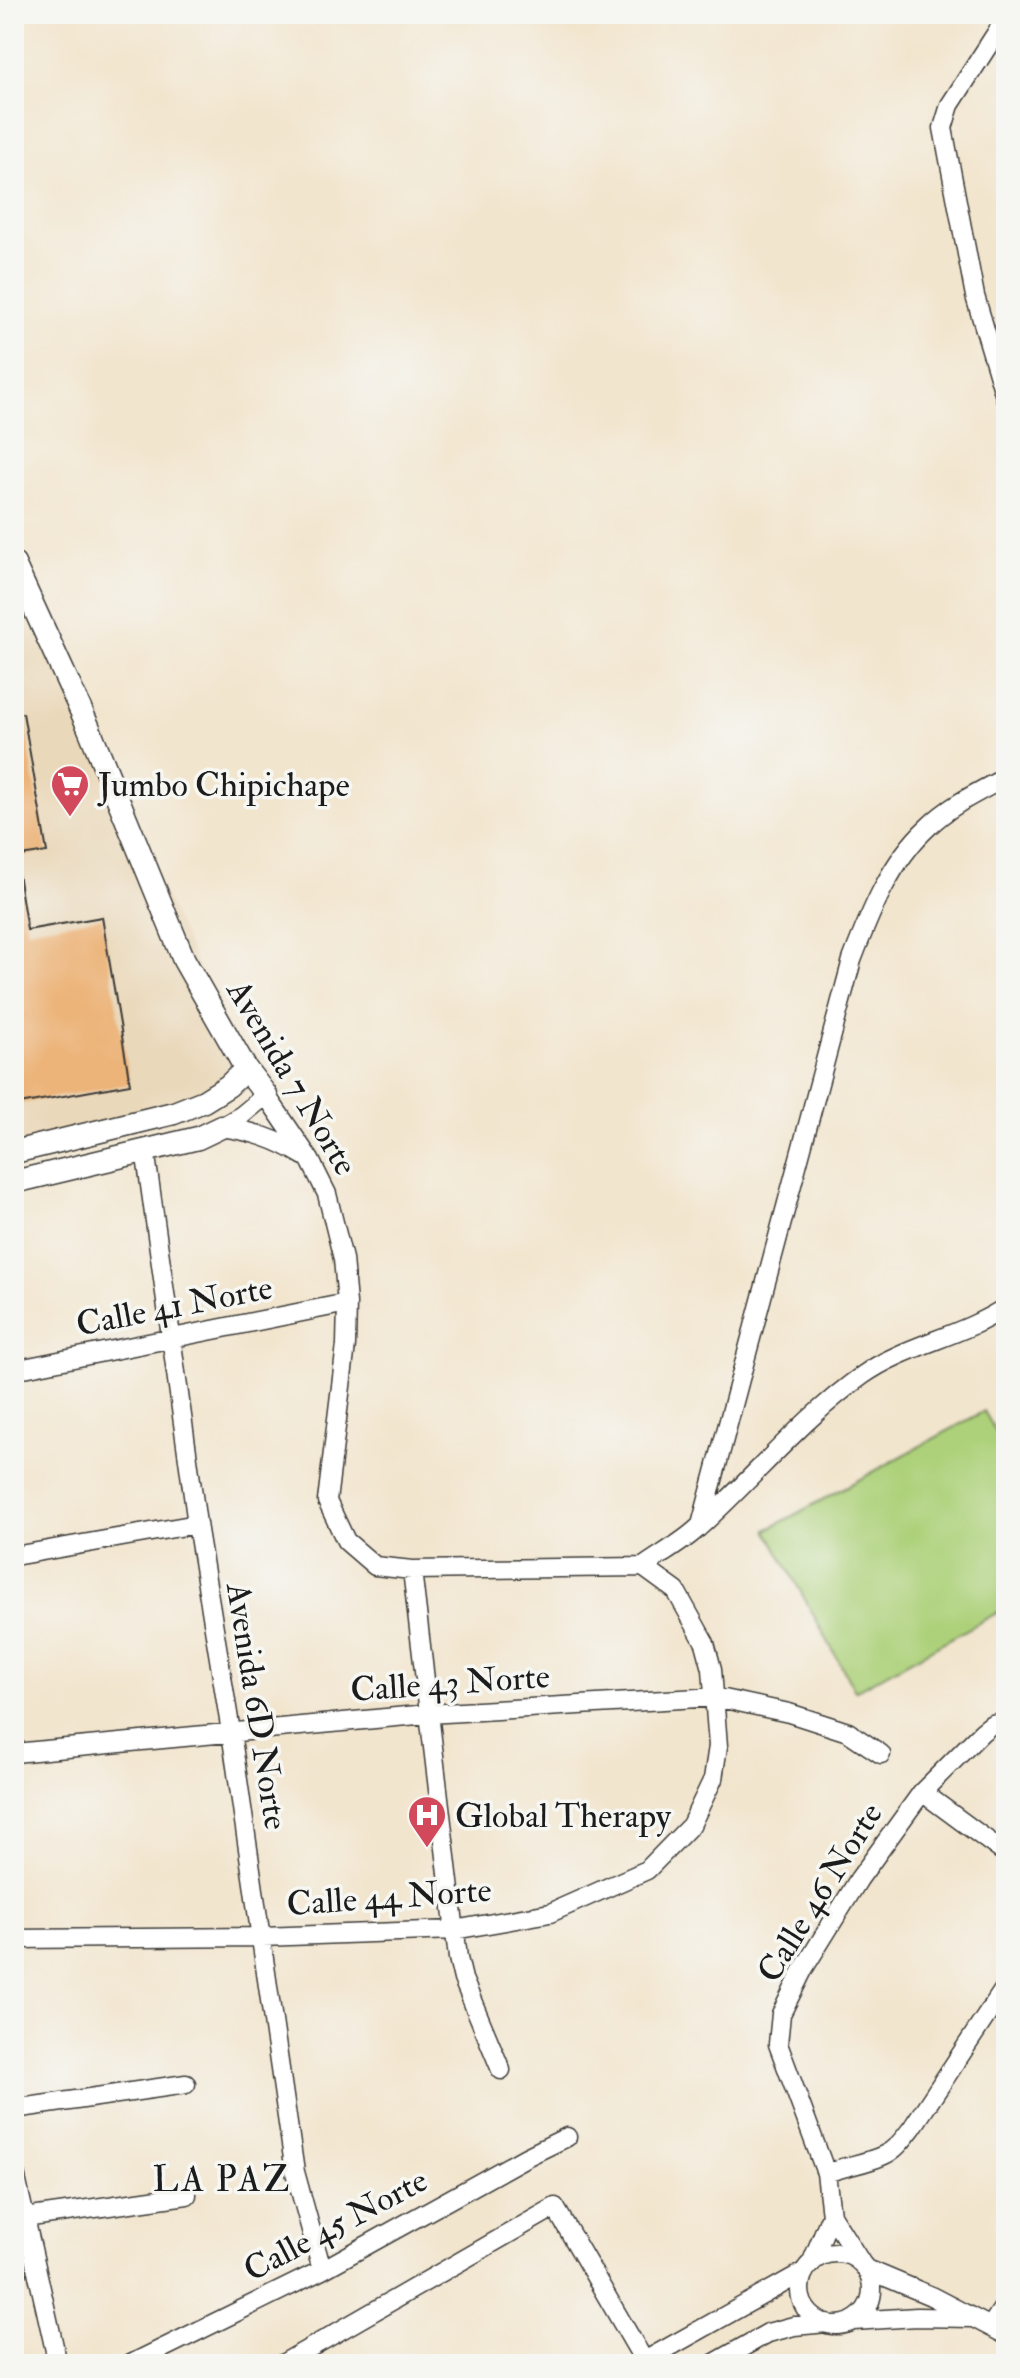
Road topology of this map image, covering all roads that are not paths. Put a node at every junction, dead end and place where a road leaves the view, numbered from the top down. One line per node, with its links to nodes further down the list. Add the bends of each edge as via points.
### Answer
1 (1006, 18): 2 (street, via 950,105 943,128 975,296)
2 (1006, 400)
3 (15, 571): 5 (street, Avenida 7 Norte, via 88,726 184,960)
4 (1006, 777): 17 (street, via 927,827 902,856 870,913 852,960)
5 (246, 1069): 6 (street, Avenida 7 Norte); 9 (street, via 204,1101 174,1113)
6 (266, 1095): 7 (street); 10 (street, Avenida 7 Norte)
7 (221, 1127): 8 (street, via 198,1138); 10 (street, via 265,1136)
8 (145, 1149): 11 (street); 14 (street, Avenida 6D Norte)
9 (14, 1152)
10 (310, 1160): 12 (street, Avenida 7 Norte, via 335,1223)
11 (14, 1182)
12 (347, 1303): 14 (street, Calle 41 Norte); 20 (street, Avenida 7 Norte, via 327,1501 346,1541 375,1566)
13 (1006, 1307): 17 (street, via 868,1371 832,1397)
14 (170, 1337): 15 (street, Calle 41 Norte); 16 (street, Avenida 6D Norte)
15 (14, 1370)
16 (197, 1524): 18 (street); 24 (street, Avenida 6D Norte)
17 (701, 1525): 19 (street)
18 (14, 1556)
19 (643, 1567): 20 (street, Avenida 7 Norte); 21 (street, Calle 44 Norte, via 676,1591 705,1643)
20 (412, 1570): 22 (street)
21 (715, 1697): 22 (street, Calle 43 Norte); 26 (street, Calle 43 Norte, via 848,1732); 29 (street, Calle 44 Norte, via 718,1746 713,1779 691,1825 647,1870 550,1913)
22 (428, 1714): 24 (street, Calle 43 Norte); 29 (street)
23 (999, 1722): 27 (street, Calle 46 Norte)
24 (231, 1732): 25 (street, Calle 43 Norte); 30 (street, Avenida 6D Norte)
25 (14, 1753)
26 (881, 1754)
27 (922, 1792): 28 (street); 38 (street, Calle 46 Norte, via 859,1879 781,2014 778,2044)
28 (1006, 1854)
29 (454, 1930): 30 (street, Calle 44 Norte); 33 (street, via 463,1979)
30 (262, 1937): 31 (street, Calle 44 Norte); 44 (street, Avenida 6D Norte, via 295,2172)
31 (14, 1939)
32 (1006, 1986): 38 (street, via 898,2145 884,2155)
33 (501, 2070)
34 (186, 2084): 35 (street)
35 (14, 2109)
36 (567, 2137): 44 (street, Calle 45 Norte)
37 (14, 2169): 41 (street)
38 (826, 2173): 40 (street, Calle 46 Norte)
39 (187, 2195): 41 (street)
40 (831, 2215): 42 (street, Calle 46 Norte); 43 (street, Calle 46 Norte)
41 (24, 2218): 50 (street)
42 (808, 2267): 43 (street, via 834,2253); 47 (street, via 801,2284 803,2303); 49 (street)
43 (864, 2267): 46 (street, via 872,2294); 48 (street)
44 (322, 2270): 51 (street, Calle 45 Norte)
45 (1006, 2303): 48 (street)
46 (853, 2321): 47 (street); 48 (street, via 917,2317)
47 (827, 2323): 53 (street, via 768,2333)
48 (990, 2326)
49 (643, 2363): 52 (street, via 555,2207)
50 (58, 2364)
51 (131, 2364)
52 (282, 2364)
53 (713, 2364)

